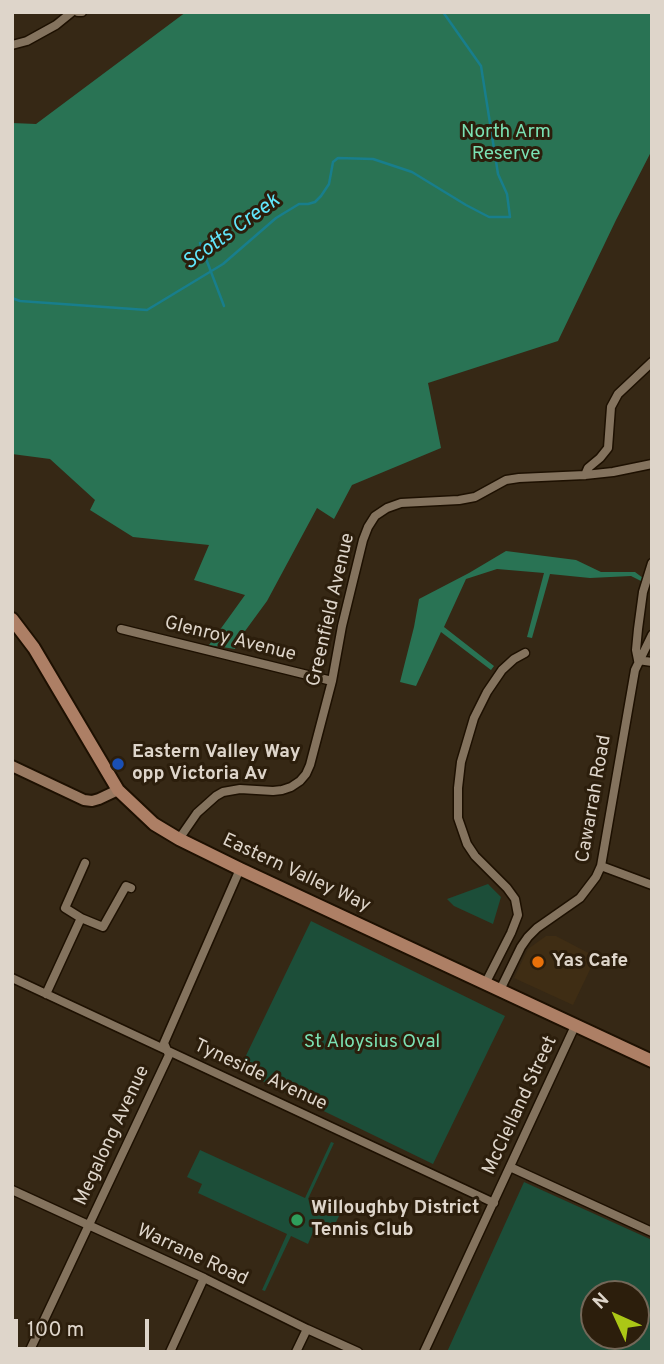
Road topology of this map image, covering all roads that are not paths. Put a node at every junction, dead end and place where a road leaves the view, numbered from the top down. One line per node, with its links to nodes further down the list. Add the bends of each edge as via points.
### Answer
1 (72, 12): 2 (street, via 27,41)
2 (12, 45)
3 (652, 362): 5 (street, via 618,394 611,407 608,448)
4 (652, 464): 5 (street, Greenfield Avenue)
5 (585, 475): 13 (street, Greenfield Avenue, via 506,480 475,496 401,503 376,516 363,540)
6 (652, 563): 11 (street, via 638,629)
7 (12, 619): 15 (main road, Eastern Valley Way)
8 (121, 629): 13 (street, Glenroy Avenue)
9 (652, 635): 11 (street)
10 (525, 653): 24 (street, via 502,670 488,692 474,718 461,762 458,818 467,844 511,893 518,915)
11 (639, 660): 12 (street); 18 (street, Cawarrah Road)
12 (652, 662)
13 (332, 681): 16 (street, Greenfield Avenue, via 310,765 300,781 273,791 223,792 197,813)
14 (12, 766): 15 (street, via 84,800)
15 (118, 790): 16 (main road, Eastern Valley Way, via 154,824)
16 (179, 839): 19 (main road, Eastern Valley Way)
17 (85, 863): 22 (street, via 65,908)
18 (601, 866): 20 (street); 25 (street, Cawarrah Road, via 580,898 528,937)
19 (240, 869): 24 (main road, Eastern Valley Way); 28 (street, Megalong Avenue, via 164,1043)
20 (652, 886)
21 (131, 888): 22 (street, via 126,886 103,927)
22 (81, 918): 26 (street)
23 (12, 978): 26 (street, Tyneside Avenue)
24 (485, 984): 25 (main road, Eastern Valley Way)
25 (499, 990): 27 (main road, Eastern Valley Way)
26 (46, 994): 28 (street, Tyneside Avenue)
27 (575, 1026): 29 (main road, Eastern Valley Way); 30 (street, McClelland Street)
28 (166, 1049): 32 (street, Tyneside Avenue); 33 (street, Megalong Avenue, via 169,1055)
29 (652, 1061)
30 (510, 1167): 32 (street, McClelland Street); 34 (street)
31 (12, 1189): 33 (street, Warrane Road)
32 (494, 1203): 41 (street, McClelland Street)
33 (88, 1224): 35 (street, Warrane Road); 37 (street, Megalong Avenue)
34 (652, 1232)
35 (204, 1278): 36 (street, Warrane Road); 38 (street)
36 (307, 1329): 39 (street); 40 (street, Warrane Road)
37 (29, 1352)
38 (170, 1352)
39 (296, 1352)
40 (358, 1352)
41 (424, 1352)

